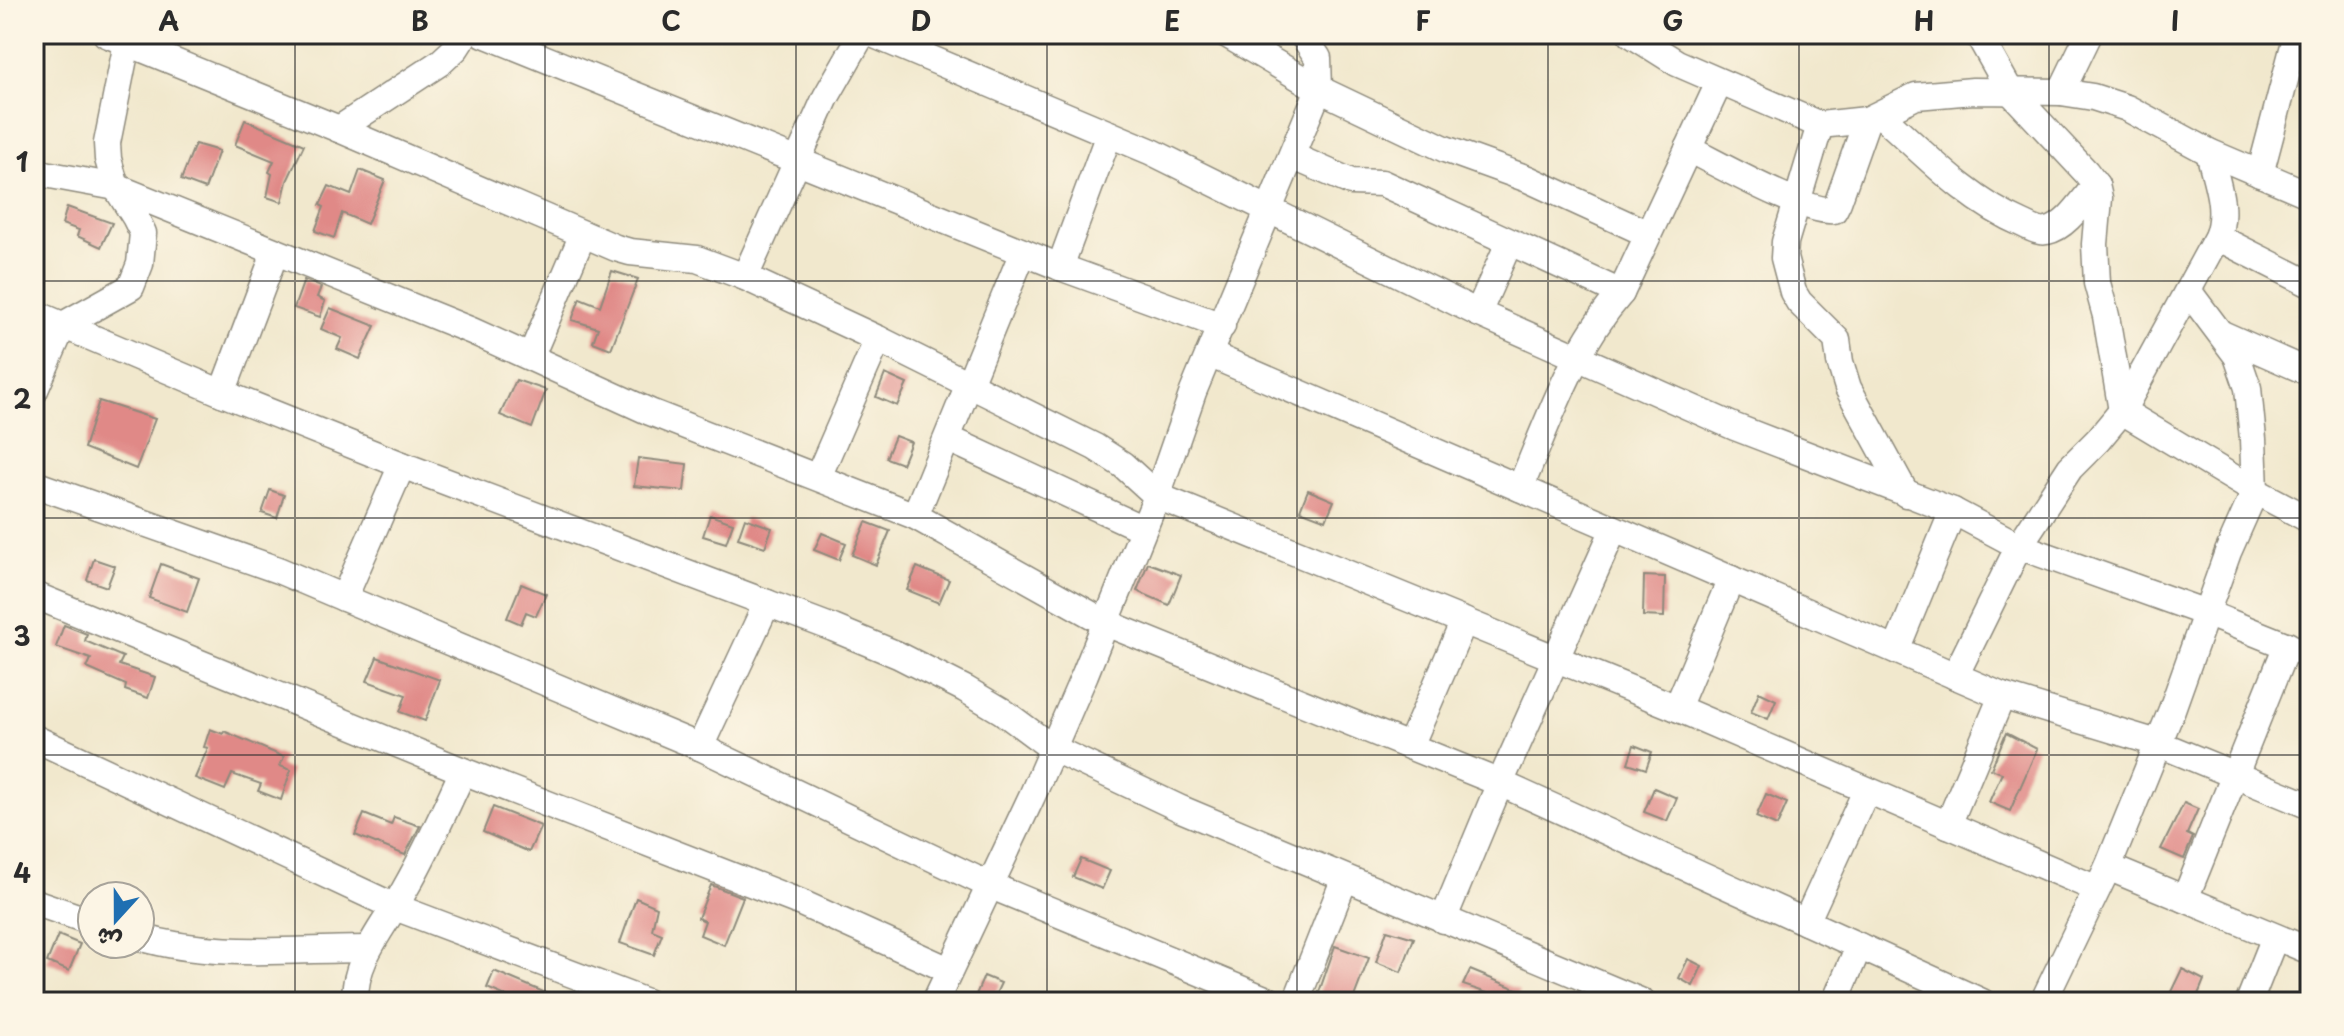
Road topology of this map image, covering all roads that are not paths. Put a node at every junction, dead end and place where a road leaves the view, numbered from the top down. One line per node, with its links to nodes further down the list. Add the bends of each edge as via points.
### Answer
1 (465, 34): 18 (street, via 441,62)
2 (484, 34): 23 (street)
3 (862, 34): 23 (street)
4 (872, 34): 19 (street)
5 (1226, 34): 13 (street)
6 (1302, 34): 13 (street, via 1318,58)
7 (1631, 34): 12 (street)
8 (1978, 34): 14 (street)
9 (2089, 34): 15 (street)
10 (2297, 34): 25 (street)
11 (117, 38): 18 (street); 27 (street, via 107,143)
12 (1719, 83): 17 (street); 20 (street)
13 (1319, 89): 22 (street); 32 (street, via 1445,149 1528,179)
14 (2010, 91): 15 (street); 16 (street, via 1916,96); 26 (street)
15 (2061, 92): 21 (street, via 2127,108)
16 (1874, 117): 17 (street); 26 (street, via 1965,191 2041,232 2063,222); 29 (street, via 1834,210)
17 (1820, 125): 29 (street)
18 (339, 129): 31 (street)
19 (1109, 134): 30 (street); 37 (street)
20 (1688, 149): 29 (street); 32 (street)
21 (2209, 152): 25 (street); 33 (street, via 2223,221)
22 (1292, 156): 30 (street); 34 (street, via 1351,182 1382,183)
23 (797, 161): 35 (street); 38 (street)
24 (34, 172): 27 (street)
25 (2260, 174): 28 (street)
26 (2096, 185): 55 (street, via 2097,283)
27 (116, 187): 36 (street); 44 (street, via 143,233 140,264 131,287)
28 (2310, 195)
29 (1797, 201): 62 (street, via 1784,251 1793,292 1837,340 1848,388)
30 (1269, 210): 43 (street); 45 (street)
31 (583, 234): 38 (street, via 630,252 697,259); 49 (street)
32 (1648, 234): 41 (street)
33 (2217, 237): 39 (street); 40 (street)
34 (1509, 243): 41 (street); 43 (street)
35 (1023, 252): 37 (street); 52 (street)
36 (275, 253): 49 (street); 54 (street)
37 (1060, 267): 45 (street)
38 (745, 277): 47 (street)
39 (2310, 284)
40 (2189, 292): 46 (street); 55 (street)
41 (1621, 293): 50 (street)
42 (34, 313): 44 (street)
43 (1478, 313): 50 (street)
44 (63, 325): 53 (street); 54 (street)
45 (1222, 326): 48 (street)
46 (2221, 334): 51 (street); 61 (street, via 2237,356 2248,388)
47 (878, 339): 52 (street); 58 (street)
48 (1209, 354): 60 (street); 63 (street)
49 (531, 356): 58 (street, via 650,412)
50 (1575, 358): 60 (street); 62 (street)
51 (2310, 373)
52 (969, 386): 56 (street); 63 (street, via 1095,447)
53 (34, 392)
54 (222, 393): 57 (street)
55 (2122, 411): 61 (street); 69 (street, via 2070,468)
56 (949, 439): 65 (street); 67 (street)
57 (402, 465): 72 (street); 73 (street)
58 (818, 477): 65 (street)
59 (34, 484): 72 (street)
60 (1520, 488): 68 (street)
61 (2255, 491): 66 (street); 74 (street)
62 (1906, 494): 64 (street)
63 (1157, 496): 67 (street); 75 (street)
64 (1953, 511): 69 (street); 77 (street)
65 (915, 516): 76 (street)
66 (2310, 520)
67 (1143, 529): 76 (street)
68 (1614, 529): 70 (street); 79 (street)
69 (2019, 546): 74 (street); 80 (street)
70 (1731, 579): 77 (street); 82 (street)
71 (34, 595): 88 (street)
72 (344, 598): 86 (street)
73 (767, 603): 86 (street); 87 (street, via 898,655 965,689)
74 (2206, 613): 78 (street); 84 (street)
75 (1464, 621): 79 (street); 85 (street)
76 (1106, 623): 85 (street); 87 (street)
77 (1896, 650): 80 (street)
78 (2299, 650): 89 (street)
79 (1557, 659): 82 (street); 90 (street)
80 (1955, 676): 81 (street)
81 (2002, 696): 84 (street); 93 (street)
82 (1677, 708): 91 (street)
83 (34, 738): 99 (street)
84 (2157, 743): 89 (street); 94 (street)
85 (1410, 746): 90 (street)
86 (700, 747): 96 (street)
87 (1052, 748): 95 (street); 96 (street)
88 (463, 771): 99 (street); 108 (street, via 799,902)
89 (2236, 775): 92 (street); 97 (street)
90 (1500, 783): 101 (street); 102 (street)
91 (1866, 791): 93 (street); 102 (street)
92 (2310, 806)
93 (1948, 825): 94 (street)
94 (2103, 878): 97 (street); 109 (street)
95 (1344, 880): 101 (street); 114 (street)
96 (989, 885): 108 (street); 113 (street)
97 (2185, 899): 103 (street)
98 (34, 902): 100 (street)
99 (395, 907): 106 (street); 111 (street)
100 (76, 916)
101 (1443, 920): 115 (street)
102 (1806, 922): 105 (street)
103 (2275, 937): 107 (street); 118 (street)
104 (156, 942): 106 (street, via 214,950)
105 (1859, 946): 116 (street); 117 (street)
106 (368, 949): 110 (street, via 356,979)
107 (2310, 951)
108 (949, 970): 112 (street)
109 (2051, 999)
110 (355, 1002)
111 (646, 1002)
112 (935, 1002)
113 (1272, 1002)
114 (1296, 1002)
115 (1642, 1002)
116 (1835, 1002)
117 (1982, 1002)
118 (2249, 1002)

